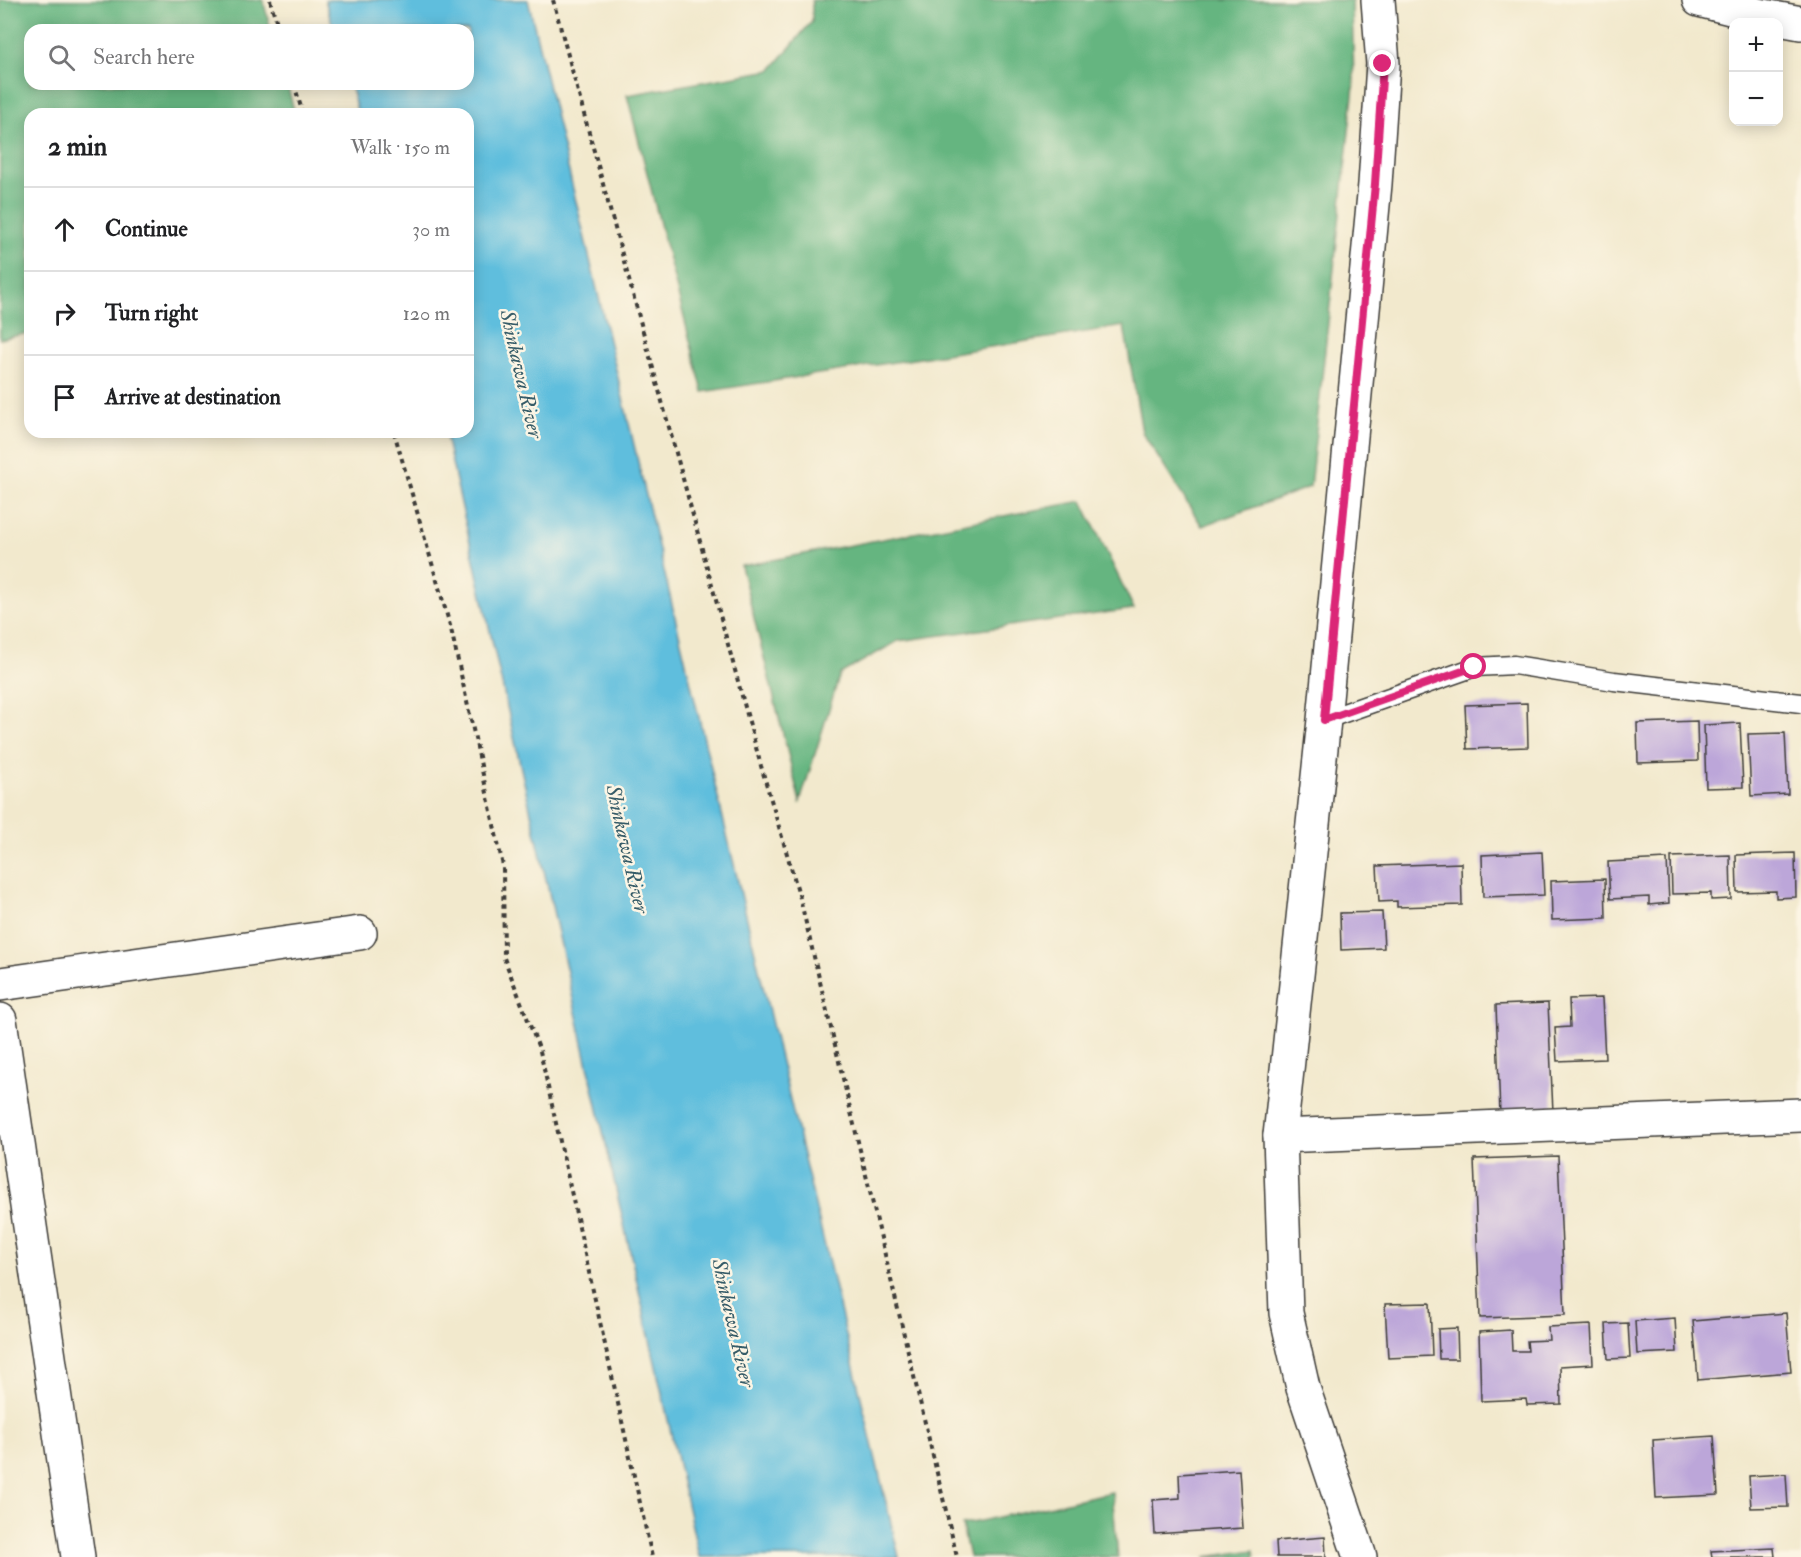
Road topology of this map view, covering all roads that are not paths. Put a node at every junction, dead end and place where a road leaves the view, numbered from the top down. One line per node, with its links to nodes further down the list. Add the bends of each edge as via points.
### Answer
1 (1378, 0): 6 (street, via 1383,64 1376,173)
2 (1699, 0): 3 (street)
3 (1759, 7): 4 (street)
4 (1801, 23)
5 (1801, 703): 6 (lane, via 1514,665 1474,667)
6 (1324, 720): 11 (street)
7 (360, 933): 8 (street)
8 (0, 984)
9 (0, 1020): 12 (street)
10 (1801, 1115): 11 (street)
11 (1280, 1136): 13 (street, via 1286,1313 1303,1388)
12 (78, 1557)
13 (1360, 1557)

